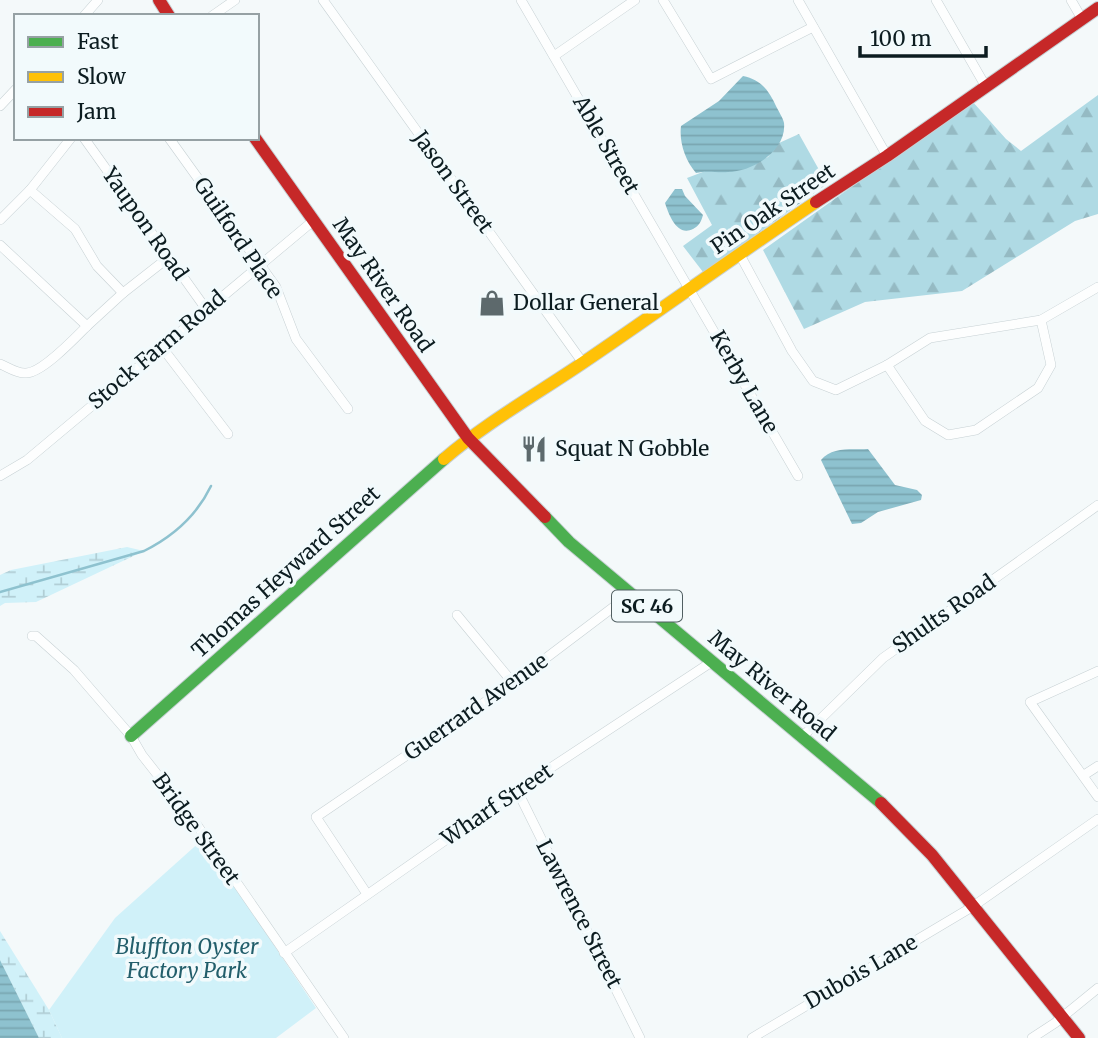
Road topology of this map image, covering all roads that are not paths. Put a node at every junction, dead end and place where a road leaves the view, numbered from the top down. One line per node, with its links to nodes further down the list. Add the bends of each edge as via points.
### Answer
1 (98, 0): 11 (street)
2 (235, 0): 12 (street)
3 (324, 0): 38 (street, Jason Street)
4 (522, 0): 15 (street, Able Street)
5 (635, 0): 15 (street)
6 (663, 0): 14 (street, via 711,79)
7 (798, 0): 14 (street)
8 (936, 0): 16 (street)
9 (1071, 0): 13 (street)
10 (1098, 8): 13 (main road, Pin Oak Street)
11 (85, 14)
12 (215, 14)
13 (1082, 19): 16 (main road, Pin Oak Street)
14 (813, 27): 23 (street)
15 (554, 56): 32 (street, Able Street)
16 (986, 87): 23 (main road, Pin Oak Street)
17 (14, 91): 18 (street)
18 (0, 106)
19 (69, 140): 24 (street)
20 (85, 140): 29 (street, Yaupon Road)
21 (170, 140): 30 (street, Guilford Place)
22 (256, 140): 26 (main road, May River Road / SC 46)
23 (887, 156): 28 (main road, Pin Oak Street)
24 (30, 190): 25 (street); 33 (street, via 75,229 97,266)
25 (0, 220)
26 (313, 221): 30 (street, Stock Farm Road); 43 (main road, May River Road / SC 46)
27 (0, 245): 36 (street)
28 (739, 253): 32 (main road, Pin Oak Street); 40 (street, via 813,381 836,390)
29 (169, 257): 33 (street); 34 (street, Yaupon Road)
30 (260, 265): 34 (street, Stock Farm Road); 41 (street, Guilford Place, via 276,287 296,339)
31 (1098, 287): 35 (street)
32 (690, 289): 38 (main road, Pin Oak Street); 45 (street, Kerby Lane)
33 (124, 293): 36 (street)
34 (206, 309): 37 (street, Stock Farm Road)
35 (1041, 320): 40 (street, via 930,338); 40 (street, via 1051,365 1038,387 976,430 948,435 925,422)
36 (87, 326): 39 (street, via 30,373)
37 (161, 346): 42 (street); 44 (street, Stock Farm Road, via 27,460)
38 (583, 363): 43 (main road, Pin Oak Street)
39 (0, 364)
40 (887, 365)
41 (348, 409)
42 (229, 434)
43 (468, 438): 47 (main road, May River Road / SC 46, via 569,542); 53 (main road, Thomas Heyward Street)
44 (3, 471)
45 (798, 475)
46 (1098, 505): 54 (street, Shults Road, via 883,658)
47 (632, 593): 50 (main road, May River Road / SC 46); 52 (street, Guerrard Avenue)
48 (457, 615): 52 (street)
49 (32, 636): 53 (street, Bridge Street, via 74,670)
50 (713, 660): 54 (main road, May River Road / SC 46); 57 (street, Wharf Street)
51 (1098, 671): 56 (street, via 1030,702)
52 (513, 683): 60 (street, Guerrard Avenue, via 316,817)
53 (131, 736): 62 (street, Bridge Street)
54 (802, 737): 61 (main road, May River Road / SC 46, via 894,814)
55 (1098, 766): 56 (street)
56 (1084, 775): 58 (street)
57 (517, 790): 60 (street, Wharf Street); 66 (street, Lawrence Street)
58 (1098, 797)
59 (1098, 819): 61 (street, Dubois Lane)
60 (368, 894): 62 (street, Wharf Street)
61 (972, 907): 64 (main road, May River Road / SC 46); 67 (street, Dubois Lane)
62 (284, 953): 65 (street, Bridge Street)
63 (1098, 988): 64 (street)
64 (1062, 1017): 68 (street); 69 (main road, May River Road / SC 46)
65 (344, 1038)
66 (640, 1038)
67 (752, 1038)
68 (1032, 1038)
69 (1079, 1038)

